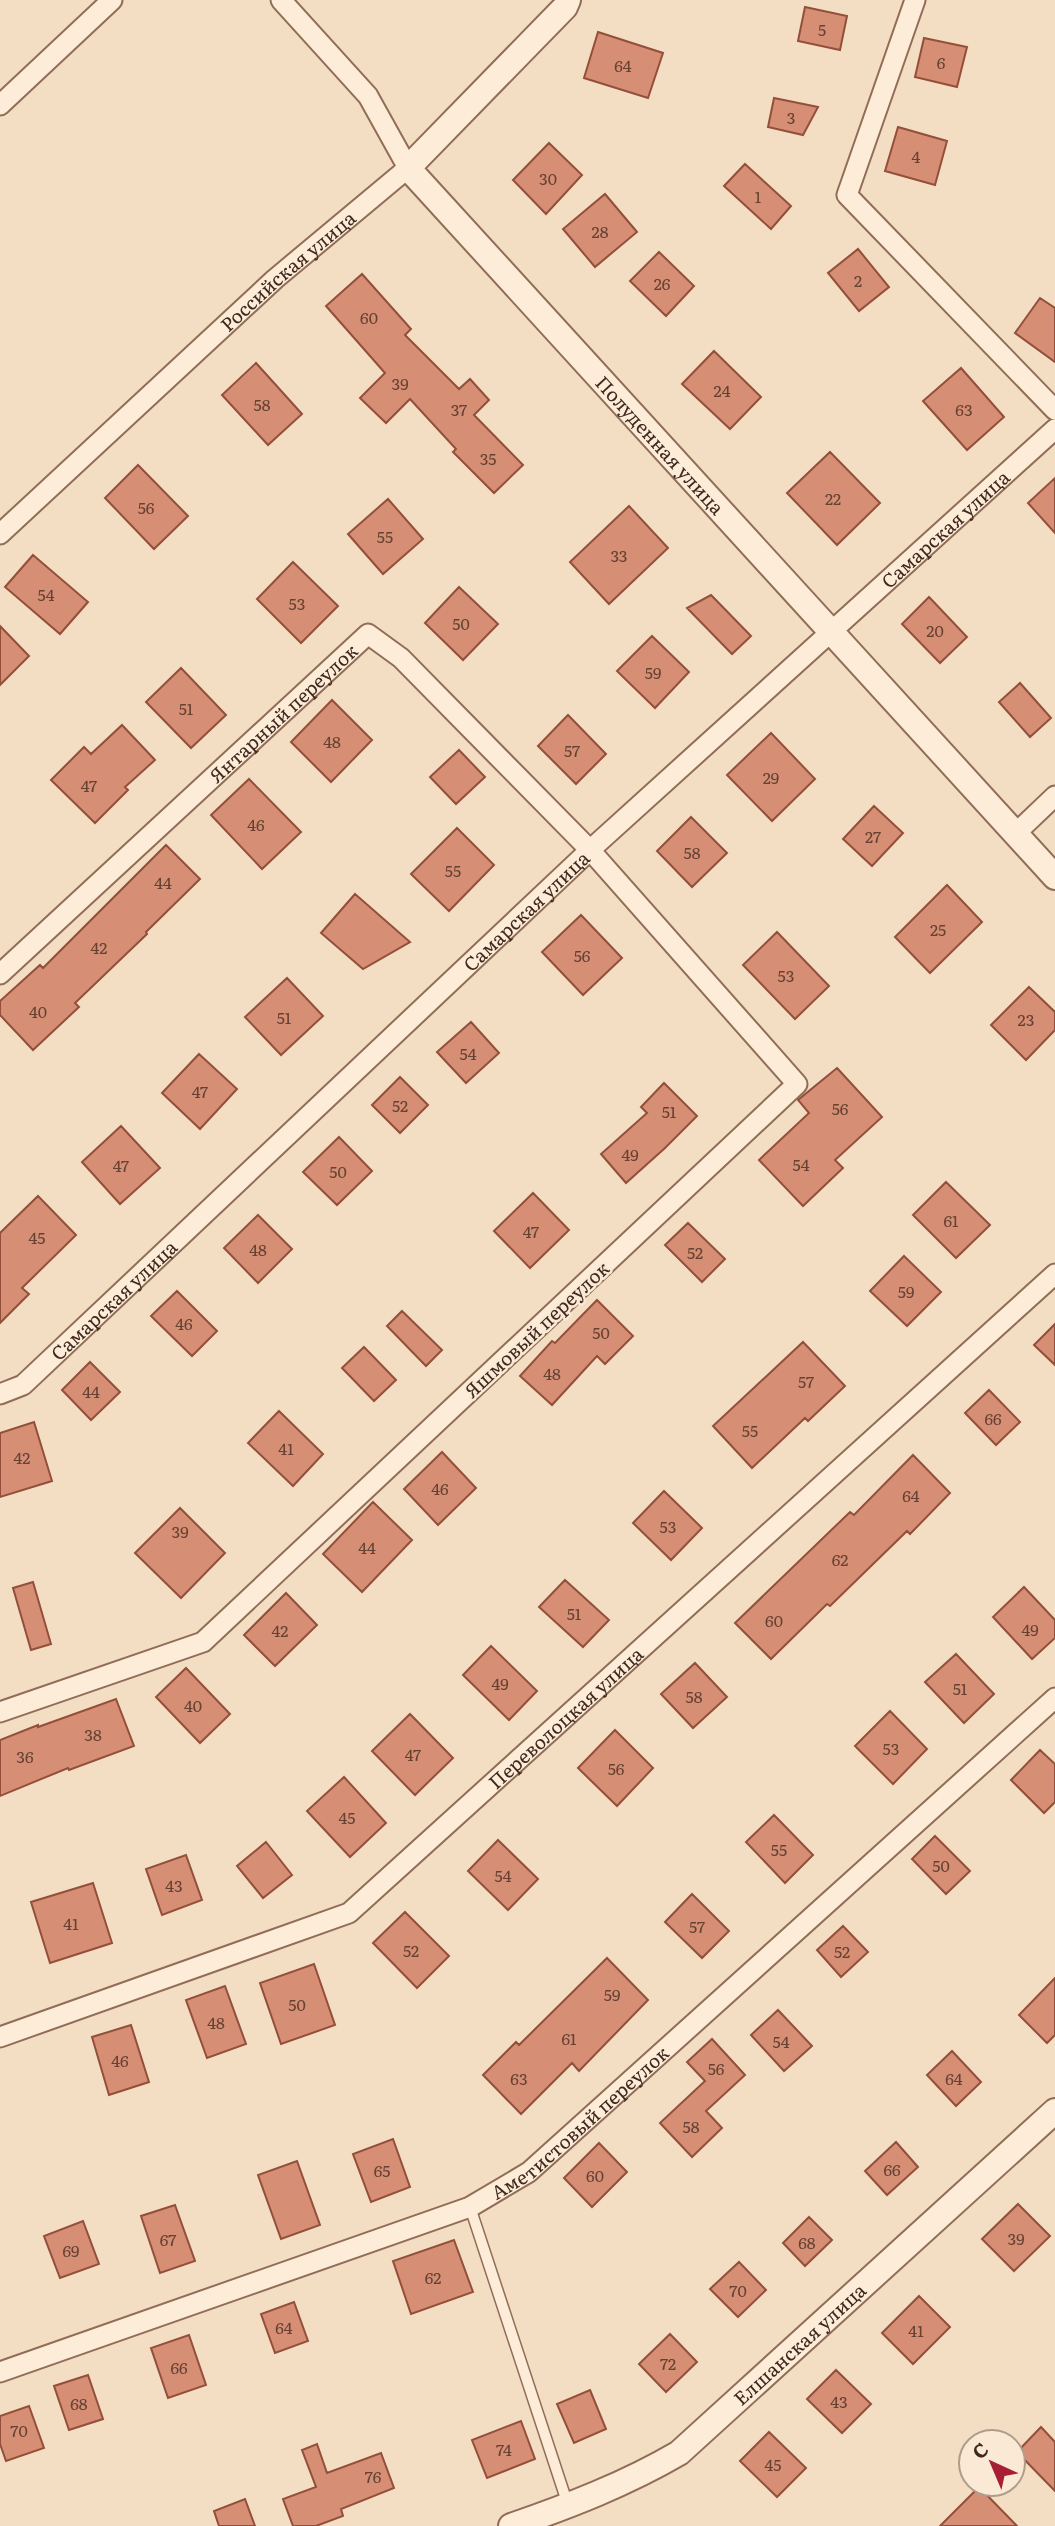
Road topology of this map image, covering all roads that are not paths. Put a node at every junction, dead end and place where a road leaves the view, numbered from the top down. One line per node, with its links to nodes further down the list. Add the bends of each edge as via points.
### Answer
1 (113, 0): 5 (street)
2 (281, 0): 6 (street, Полуденная улица, via 368,96)
3 (568, 0): 6 (street, Российская улица)
4 (915, 0): 7 (street, via 847,195)
5 (0, 105)
6 (408, 168): 9 (street, Российская улица, via 275,279); 10 (street, Полуденная улица)
7 (1055, 410)
8 (1055, 429): 10 (street, Самарская улица)
9 (0, 534)
10 (831, 633): 12 (street, Полуденная улица); 13 (street, Самарская улица)
11 (1055, 796): 12 (street)
12 (1015, 834): 14 (street, Полуденная улица)
13 (590, 850): 15 (street, Янтарный переулок, via 401,658 368,634); 17 (street, Самарская улица, via 23,1385); 19 (street, Яшмовый переулок, via 797,1084 203,1642)
14 (1055, 877)
15 (0, 974)
16 (1055, 1274): 20 (street, Переволоцкая улица, via 349,1913)
17 (0, 1395)
18 (1055, 1698): 22 (street, Аметистовый переулок, via 529,2172)
19 (0, 1712)
20 (0, 2037)
21 (1055, 2111): 24 (street, Елшанская улица, via 679,2453 642,2475)
22 (470, 2207): 23 (street, Аметистовый переулок); 24 (lane)
23 (0, 2372)
24 (569, 2506): 25 (street, Елшанская улица)
25 (511, 2526)

